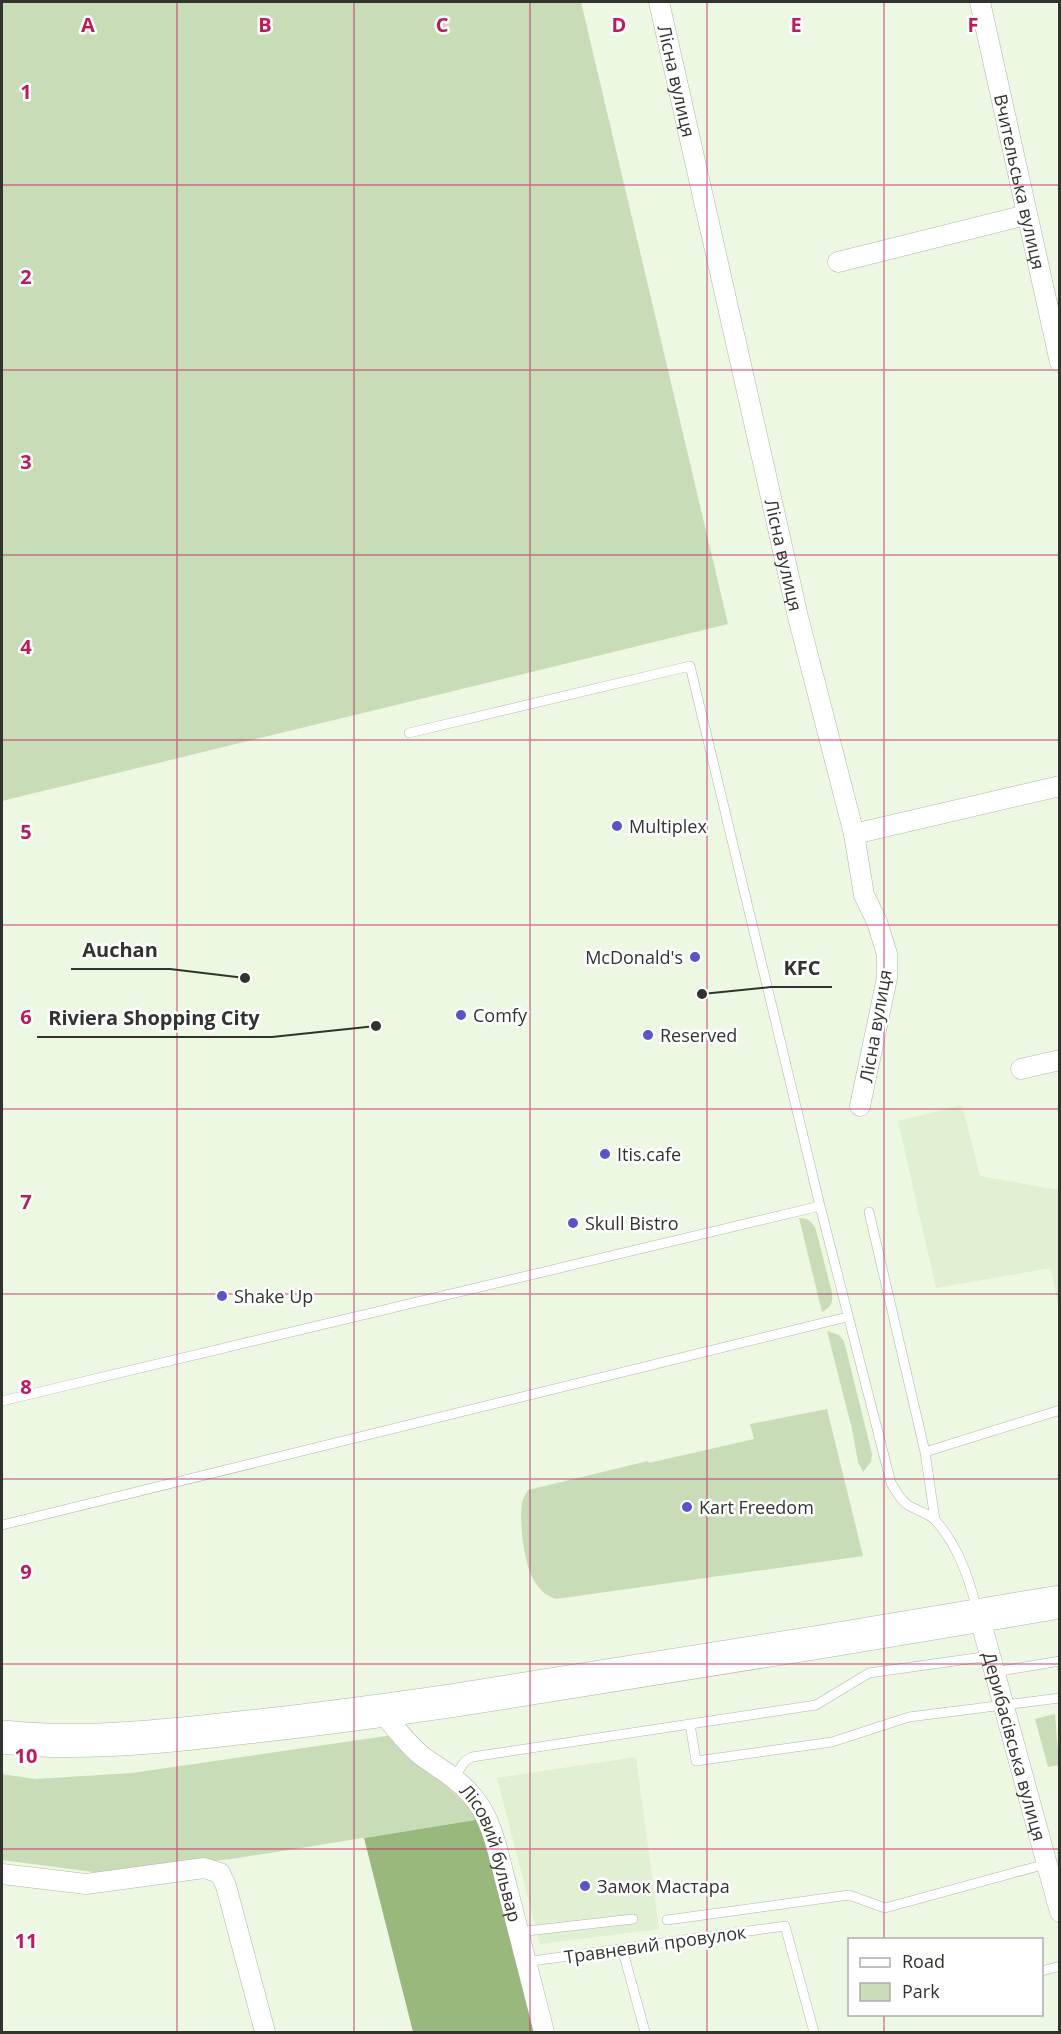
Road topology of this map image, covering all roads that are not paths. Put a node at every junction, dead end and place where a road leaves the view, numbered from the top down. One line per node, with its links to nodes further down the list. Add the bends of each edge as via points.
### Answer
1 (659, 2): 8 (street, Лісна вулиця, via 798,617)
2 (980, 2): 3 (street, Вчительська вулиця)
3 (1026, 214): 4 (street); 5 (street, Вчительська вулиця)
4 (838, 262)
5 (1059, 362)
6 (410, 733): 12 (lane, via 690,666)
7 (1059, 786): 8 (street)
8 (854, 834): 11 (street, Лісна вулиця, via 864,895 887,954 879,1024)
9 (1059, 1060): 10 (street)
10 (1021, 1069)
11 (860, 1106)
12 (820, 1206): 14 (lane); 15 (lane)
13 (868, 1212): 17 (lane)
14 (847, 1317): 18 (lane, via 891,1483 907,1504); 19 (lane)
15 (3, 1400)
16 (1059, 1410): 17 (lane)
17 (925, 1452): 18 (lane)
18 (935, 1520): 21 (lane, via 958,1555)
19 (2, 1525)
20 (1059, 1602): 21 (highway)
21 (979, 1615): 23 (street, Дерибасівська вулиця); 26 (highway)
22 (1059, 1661): 23 (lane)
23 (992, 1664): 25 (street, Дерибасівська вулиця); 27 (lane, via 868,1673 816,1704)
24 (1059, 1698): 25 (lane)
25 (1003, 1706): 27 (lane, via 909,1717 832,1742 696,1761); 30 (street, Дерибасівська вулиця)
26 (381, 1711): 28 (highway, via 140,1739); 29 (street, Лісовий бульвар, via 422,1756)
27 (690, 1724): 29 (lane, via 471,1757)
28 (2, 1737)
29 (454, 1778): 35 (street, Лісовий бульвар, via 485,1812 492,1827)
30 (1046, 1864): 32 (street, Дерибасівська вулиця); 34 (lane, via 885,1908 849,1895)
31 (2, 1874): 40 (street, via 86,1884 204,1868 220,1873)
32 (1059, 1912)
33 (633, 1919): 35 (lane)
34 (667, 1920)
35 (518, 1932): 37 (street, Лісовий бульвар)
36 (622, 1948): 37 (lane, Травневий провулок); 42 (lane); 43 (lane, Травневий провулок, via 785,1926)
37 (525, 1962): 41 (street, Лісовий бульвар)
38 (1059, 1966): 39 (lane)
39 (1043, 1970)
40 (265, 2032)
41 (544, 2032)
42 (645, 2032)
43 (814, 2032)

